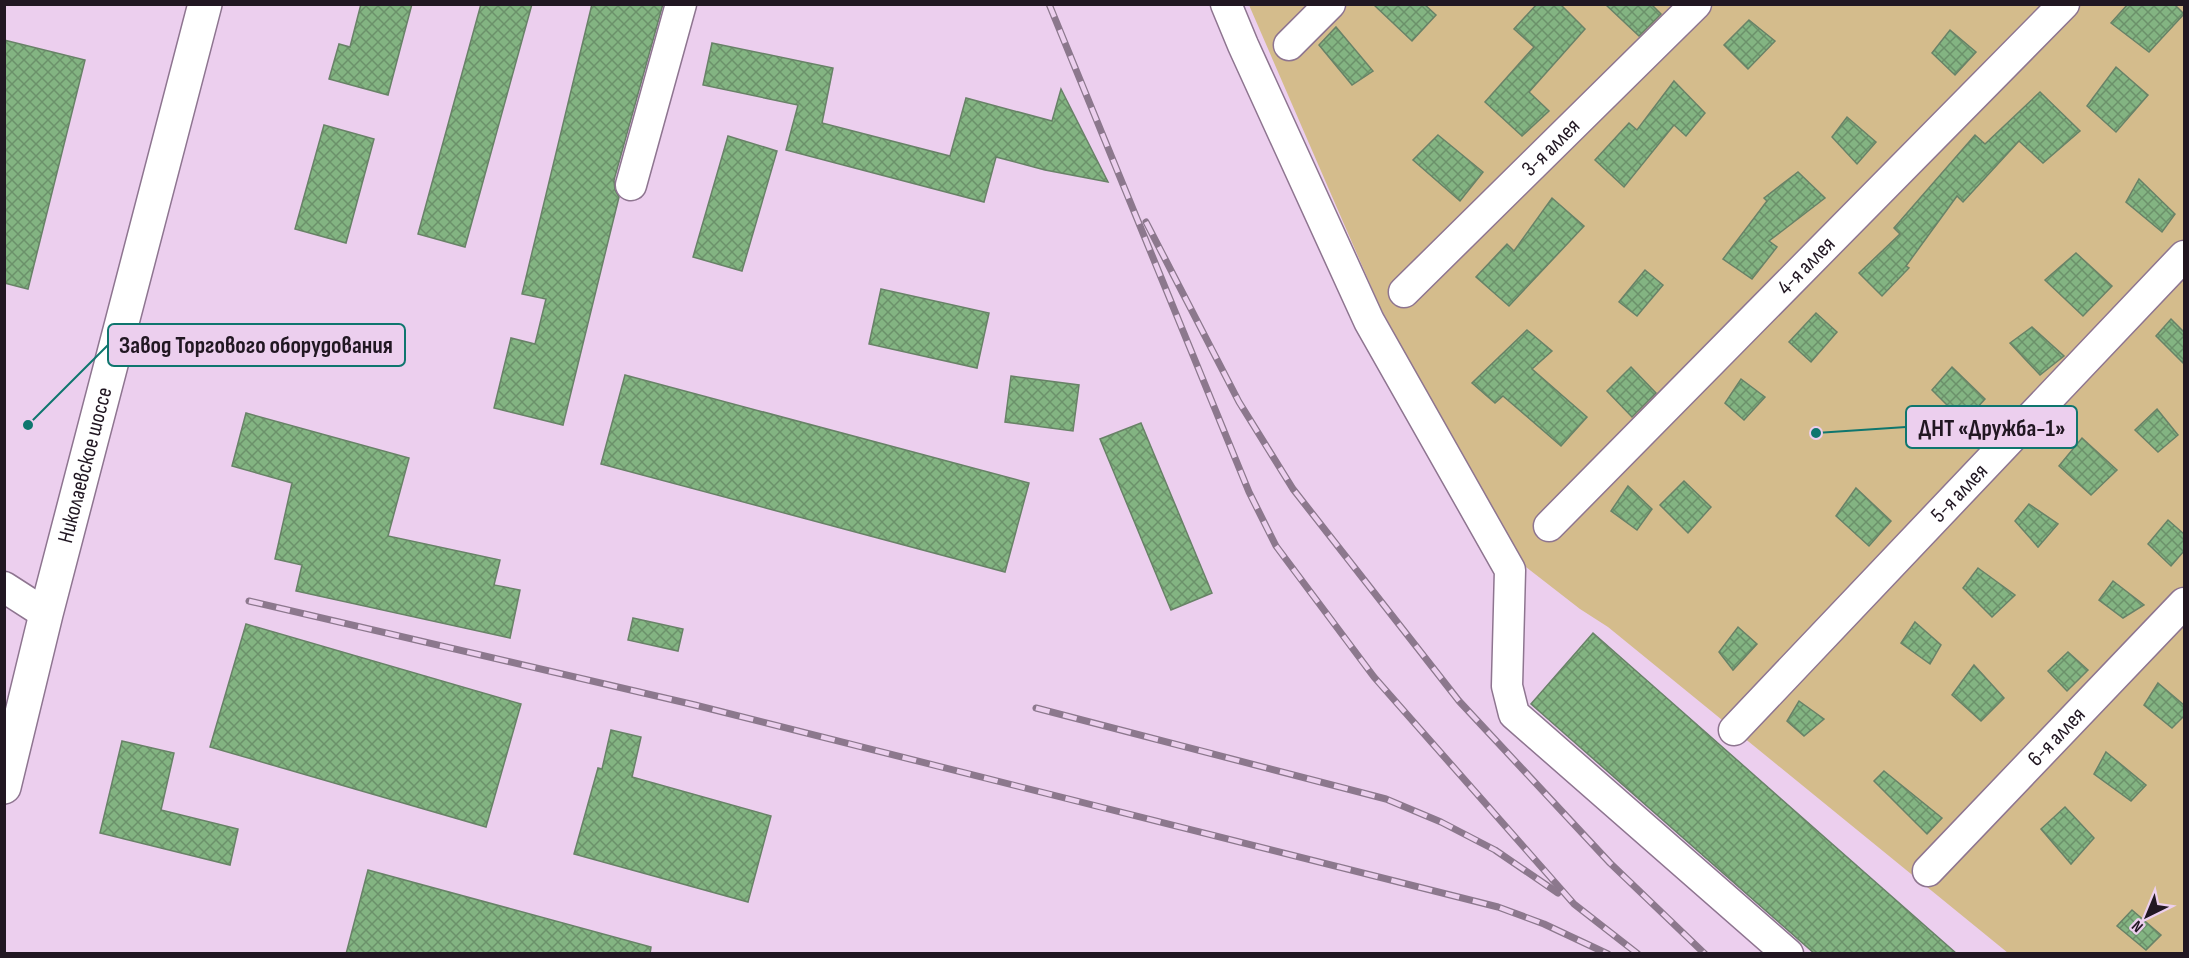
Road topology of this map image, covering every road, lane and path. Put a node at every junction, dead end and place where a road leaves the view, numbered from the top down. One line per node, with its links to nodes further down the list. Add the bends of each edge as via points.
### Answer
1 (205, 4): 14 (main road, Николаевское шоссе)
2 (681, 4): 8 (street)
3 (1226, 4): 18 (street, via 1369,321 1510,570 1507,686 1514,714)
4 (1330, 4): 7 (street)
5 (1696, 4): 10 (street, 3-я аллея)
6 (2064, 4): 11 (street, 4-я аллея)
7 (1289, 45)
8 (631, 184)
9 (2184, 256): 15 (street, 5-я аллея)
10 (1404, 292)
11 (1549, 526)
12 (4, 587): 14 (street)
13 (2184, 603): 17 (street, 6-я аллея)
14 (46, 614): 16 (main road, Николаевское шоссе)
15 (1734, 730)
16 (4, 787)
17 (1928, 871)
18 (1788, 954)

